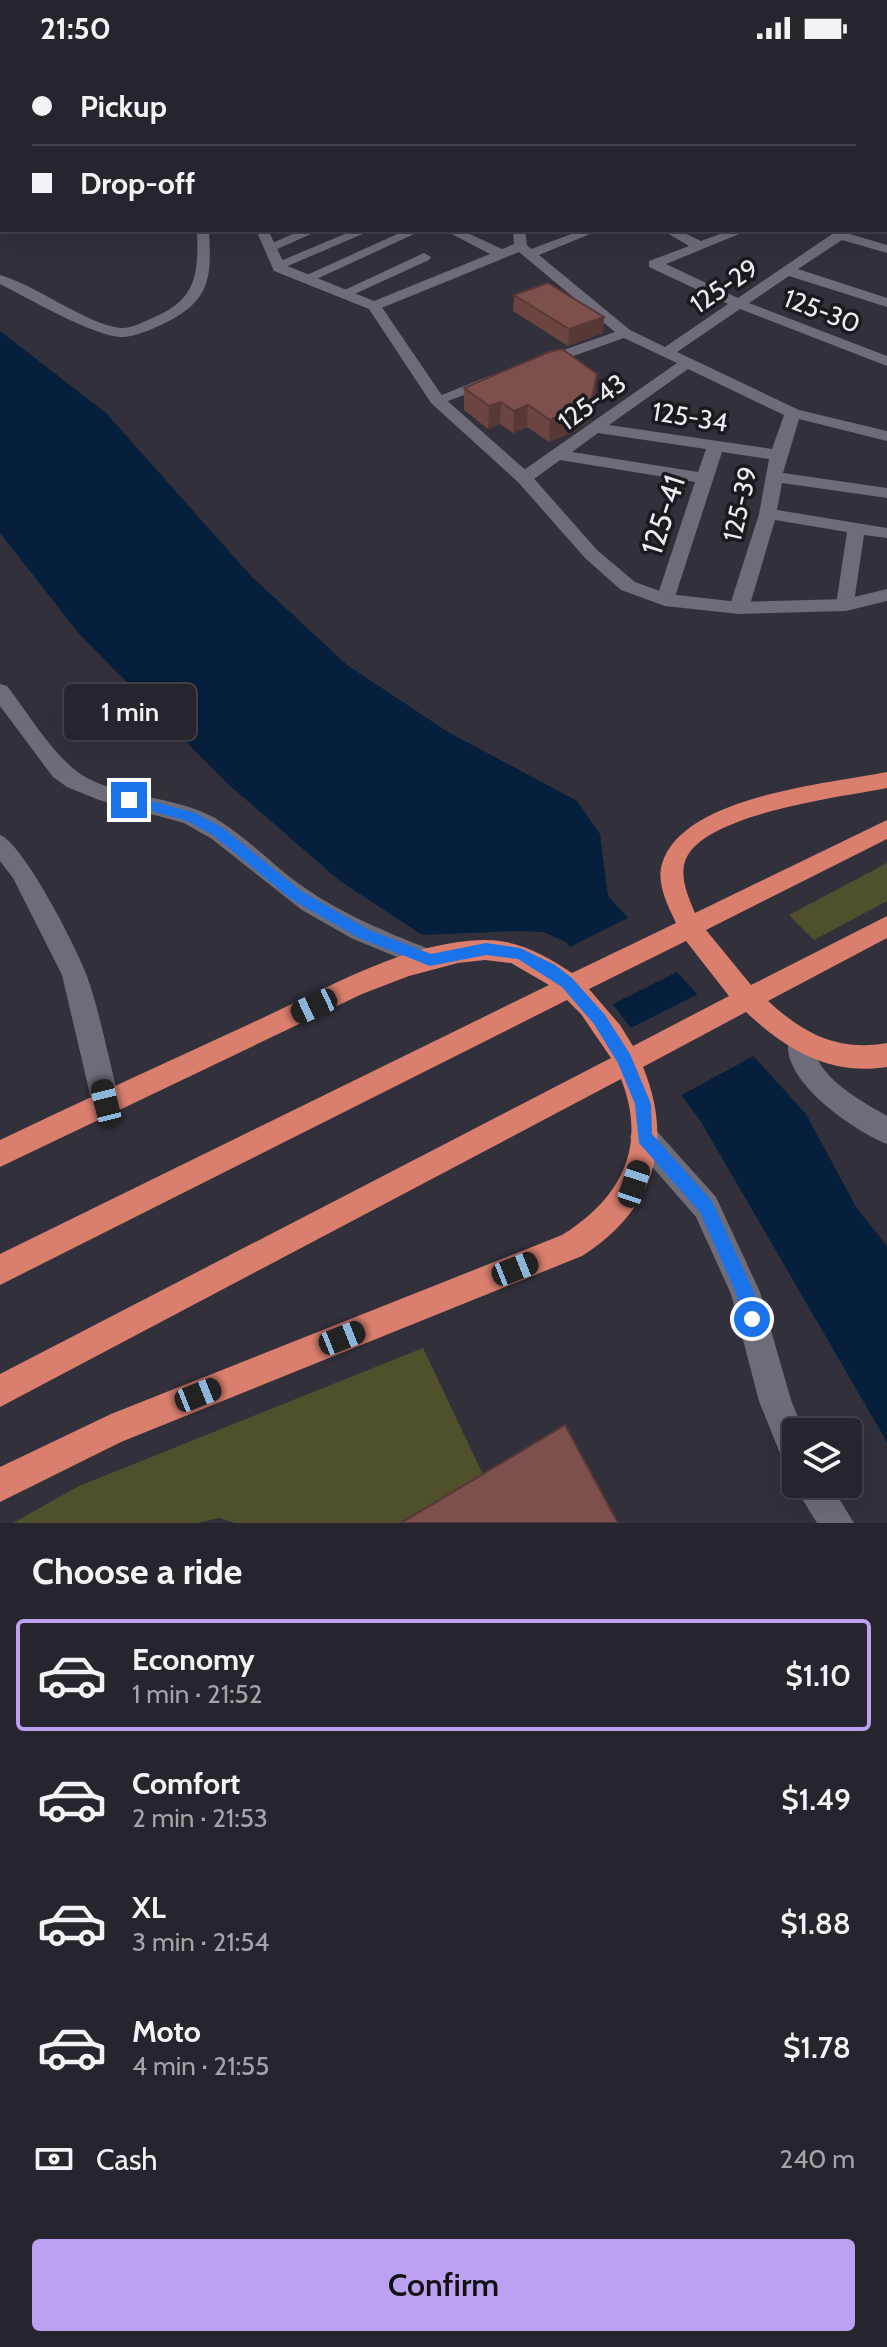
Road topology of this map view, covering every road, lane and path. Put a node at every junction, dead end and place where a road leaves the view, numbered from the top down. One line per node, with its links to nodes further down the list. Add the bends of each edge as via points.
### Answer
1 (203, 232): 21 (street, via 205,271 196,294 179,311 121,333)
2 (263, 232): 14 (street)
3 (309, 232): 14 (street)
4 (361, 232): 18 (street)
5 (412, 232): 11 (street)
6 (454, 232): 16 (street)
7 (583, 232): 12 (street)
8 (672, 232): 13 (street)
9 (738, 232): 13 (street)
10 (844, 232): 15 (street); 19 (street, 125-29)
11 (389, 242): 17 (street); 22 (street)
12 (523, 243): 16 (street); 27 (street)
13 (700, 246): 25 (street, 125-30, via 654,264)
14 (270, 247): 18 (street)
15 (887, 249)
16 (502, 254): 20 (street)
17 (424, 257): 20 (street); 23 (street)
18 (278, 265): 22 (street)
19 (789, 271): 24 (street); 25 (street, 125-29)
20 (457, 272): 26 (street)
21 (0, 279)
22 (305, 279): 23 (street)
23 (343, 294): 26 (street)
24 (887, 303)
25 (741, 305): 28 (street, 125-29); 29 (street, 125-30)
26 (374, 306): 31 (street)
27 (625, 333): 28 (street); 31 (street)
28 (666, 353): 30 (street)
29 (887, 361)
30 (687, 363): 32 (street); 33 (street, 125-43)
31 (437, 400): 39 (street)
32 (793, 413): 34 (street); 37 (street, 125-39)
33 (595, 428): 35 (street, 125-34); 36 (street, 125-43)
34 (887, 436)
35 (715, 447): 37 (street, 125-34); 40 (street, 125-41)
36 (560, 455): 39 (street, 125-43); 40 (street)
37 (778, 455): 38 (street, 125-39)
38 (774, 477): 41 (street); 42 (street, 125-39)
39 (524, 478): 46 (street, via 610,573)
40 (704, 478): 46 (street, 125-41)
41 (887, 493)
42 (768, 514): 43 (street); 48 (street, 125-39)
43 (856, 528): 44 (street); 47 (street)
44 (887, 533)
45 (887, 595): 47 (street)
46 (665, 600): 48 (street)
47 (846, 605): 48 (street)
48 (739, 608)
49 (0, 691): 54 (street, via 71,780 191,817 218,831 329,915)
50 (887, 780): 55 (highway, via 741,813 690,837 675,854 675,895 704,946 756,1010)
51 (887, 829): 61 (highway)
52 (0, 844): 57 (street, via 22,872 74,975)
53 (887, 926): 62 (highway)
54 (430, 960): 57 (highway, via 363,984); 59 (highway, via 473,950 507,951 531,958 567,983 600,1019 625,1059 643,1104)
55 (800, 1041): 56 (highway, via 835,1055); 58 (street, via 811,1075)
56 (887, 1055)
57 (106, 1103): 60 (highway)
58 (887, 1131)
59 (644, 1137): 63 (street, via 706,1207 745,1292); 64 (highway, via 639,1168 625,1199 603,1226 572,1246 111,1430)
60 (0, 1154)
61 (0, 1270)
62 (0, 1391)
63 (782, 1418)
64 (0, 1485)
65 (820, 1498): 66 (street)
66 (837, 1523)

